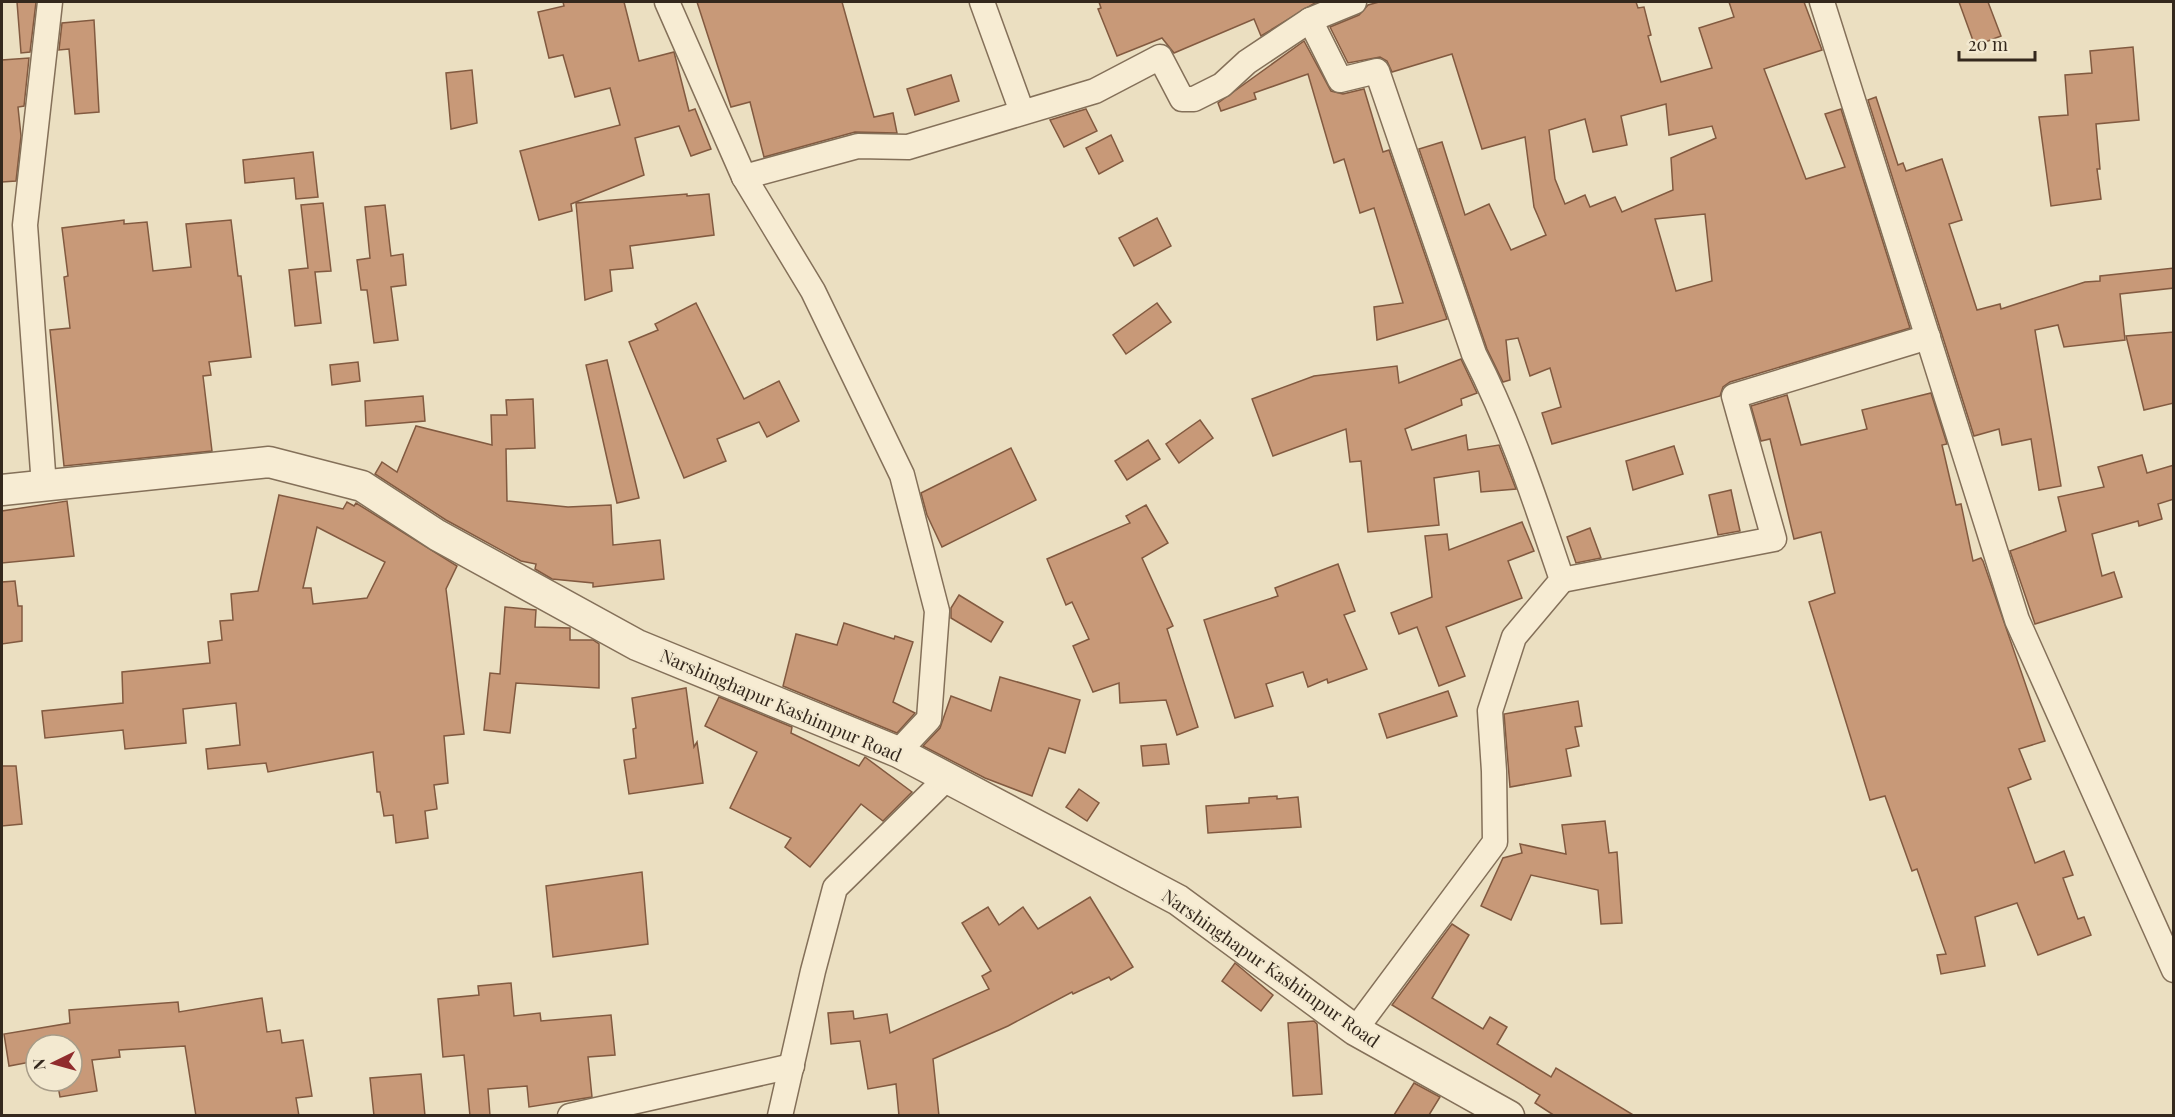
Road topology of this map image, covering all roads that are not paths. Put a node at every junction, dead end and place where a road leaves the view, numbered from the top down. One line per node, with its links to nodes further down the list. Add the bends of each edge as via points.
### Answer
1 (50, 2): 10 (street, via 25,225)
2 (667, 2): 8 (street)
3 (982, 2): 7 (street)
4 (1354, 2): 6 (street)
5 (1822, 2): 9 (street)
6 (1310, 20): 7 (street, via 1247,62 1222,85 1194,99 1182,99 1160,57 1095,91); 12 (street, via 1340,80 1377,71 1470,343 1522,461)
7 (1022, 112): 8 (street, via 908,147 858,146)
8 (744, 177): 13 (street, via 813,291 902,475 937,611 929,719)
9 (1928, 337): 12 (street, via 1734,396 1774,539); 15 (street, via 2018,620)
10 (44, 486): 11 (street, Narshinghapur Kashimpur Road); 13 (street, Narshinghapur Kashimpur Road, via 269,462 362,486 437,536 637,645)
11 (2, 490)
12 (1562, 580): 16 (street, via 1514,637 1490,711 1495,843)
13 (898, 752): 14 (street, Narshinghapur Kashimpur Road)
14 (947, 778): 16 (street, Narshinghapur Kashimpur Road, via 1178,900); 17 (street, via 836,888)
15 (2174, 970)
16 (1355, 1030): 20 (street, Narshinghapur Kashimpur Road)
17 (792, 1066): 18 (street); 19 (street)
18 (570, 1116)
19 (780, 1116)
20 (1509, 1116)

